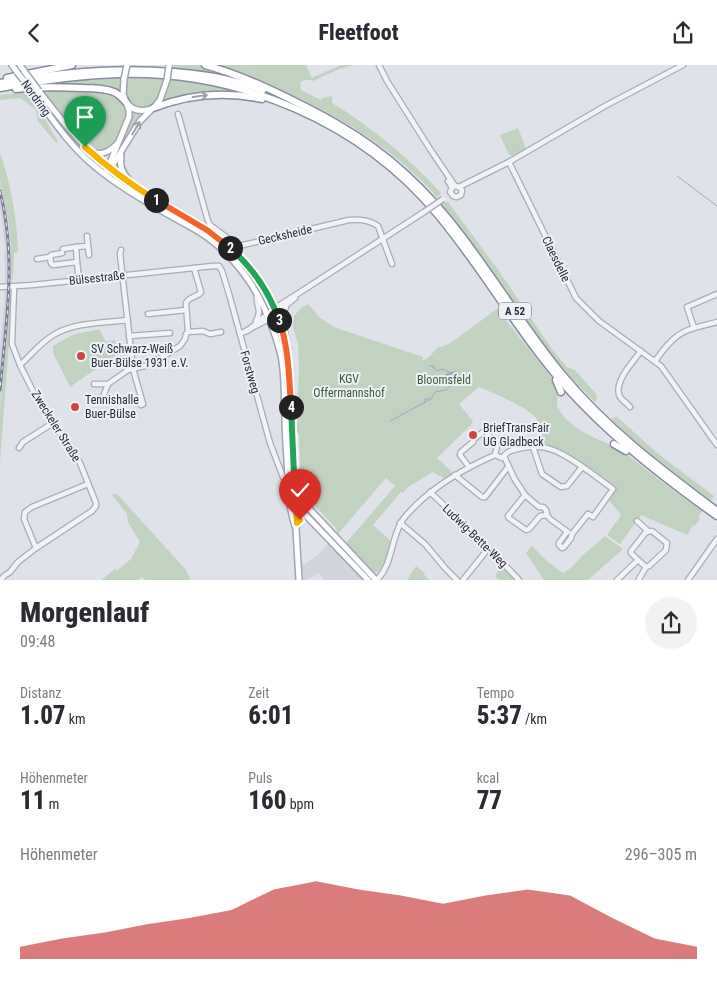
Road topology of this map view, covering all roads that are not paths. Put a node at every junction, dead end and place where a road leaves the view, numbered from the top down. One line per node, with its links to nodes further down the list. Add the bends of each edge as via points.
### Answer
1 (12, 65): 22 (main road, Nordring, bridge, via 74,147)
2 (20, 65): 19 (main road, Nordring, bridge, via 67,127)
3 (72, 65): 9 (highway)
4 (127, 65): 12 (main road, bridge, via 123,94)
5 (204, 65): 13 (highway, via 258,84)
6 (379, 65): 24 (street)
7 (683, 65): 20 (street)
8 (169, 66): 15 (main road, bridge, via 160,100)
9 (0, 79)
10 (0, 83): 13 (highway, A 52, via 92,71 156,70 226,79)
11 (0, 90): 12 (highway, via 46,87 95,89 120,95); 14 (highway, A 52, via 34,82 92,76 157,75 248,90)
12 (126, 102): 15 (main road, via 138,111); 17 (main road, via 128,117)
13 (295, 102): 84 (highway, A 52, via 364,141 412,180 464,239 534,339 568,381)
14 (288, 105): 15 (highway, one-way to 14, via 198,95 219,94); 62 (highway, A 52, via 360,144 391,167 425,200 460,242)
15 (153, 108): 18 (main road, one-way to 15, via 140,121)
16 (178, 114): 26 (street, Gecksheide, via 208,221 234,245 359,219 376,224)
17 (119, 142): 19 (main road, via 105,153); 21 (main road)
18 (122, 151): 21 (main road); 23 (main road, via 121,169)
19 (92, 153): 21 (main road, Nordring)
20 (509, 162): 24 (street); 60 (street, Claesdelle, via 576,298 599,321)
21 (110, 169): 22 (main road); 23 (main road, Nordring)
22 (105, 175): 42 (main road, Nordring, via 215,243 242,271)
23 (135, 187): 46 (main road, Nordring, via 207,230 233,250 263,286)
24 (455, 190): 26 (street, bridge)
25 (87, 235): 27 (street)
26 (383, 238): 34 (street, Gecksheide); 41 (street)
27 (88, 246): 28 (street); 30 (street)
28 (76, 247): 31 (street); 33 (street)
29 (121, 250): 37 (street)
30 (89, 255)
31 (50, 257): 32 (street); 33 (street, via 54,265)
32 (38, 259)
33 (77, 262): 38 (street)
34 (392, 264)
35 (219, 266): 36 (street, Bülsestraße); 57 (street, Forstweg)
36 (194, 268): 37 (street, Bülsestraße); 45 (street, via 201,292 187,300)
37 (123, 275): 38 (street, Bülsestraße); 49 (street)
38 (79, 280): 40 (street, Bülsestraße)
39 (0, 287): 40 (street, Bülsestraße)
40 (14, 287): 63 (street, Zweckeler Straße, via 12,344)
41 (302, 291): 44 (street); 46 (street)
42 (257, 294): 48 (main road, Nordring); 51 (street, via 259,315)
43 (717, 294): 52 (street, via 686,307)
44 (288, 303): 46 (street); 59 (street, Nordring, via 282,317)
45 (186, 310): 47 (street); 54 (street)
46 (276, 310): 48 (street); 59 (main road, Nordring)
47 (148, 314)
48 (268, 317): 51 (street); 53 (street); 83 (main road, Nordring, via 282,361)
49 (128, 320): 58 (street); 63 (street, via 66,329 54,335)
50 (717, 322): 52 (street)
51 (254, 325): 53 (street)
52 (694, 328): 61 (street, via 676,337)
53 (248, 331): 57 (street)
54 (188, 332): 56 (street); 64 (street, via 180,346 149,365)
55 (170, 333): 58 (street)
56 (221, 333)
57 (240, 335): 83 (street, Forstweg, via 270,443)
58 (130, 336): 64 (street)
59 (286, 344): 86 (main road, Nordring)
60 (641, 351): 61 (street, Claesdelle); 70 (street, via 619,385 619,395)
61 (655, 361): 73 (street, Claesdelle)
62 (547, 364): 67 (highway); 77 (highway, A 52, via 591,414)
63 (20, 365): 71 (street, Zweckeler Straße)
64 (133, 369): 65 (street); 69 (street)
65 (108, 383): 66 (street); 68 (street)
66 (94, 384)
67 (561, 391)
68 (103, 397)
69 (141, 405)
70 (630, 407)
71 (53, 423): 75 (street, via 22,442); 85 (street, Zweckeler Straße, via 80,463)
72 (614, 444): 77 (highway)
73 (717, 445)
74 (533, 447): 78 (street, via 516,449); 81 (street, via 553,450); 81 (street, via 542,474 561,487 567,486)
75 (19, 448)
76 (495, 455): 78 (street); 79 (street); 79 (street, via 497,446 483,432 461,452)
77 (636, 455): 84 (highway, A 52)
78 (504, 456): 80 (street)
79 (469, 467): 82 (street)
80 (508, 467): 82 (street, via 486,497); 89 (street)
81 (582, 467): 95 (street, via 613,489 593,517 588,514 569,533)
82 (455, 475): 88 (street)
83 (286, 478): 87 (main road, Nordring)
84 (670, 479): 94 (highway); 96 (highway)
85 (88, 483): 103 (street, Zweckeler Straße, via 96,500 95,509); 103 (street, via 24,512)
86 (295, 488): 90 (main road, Nordring); 91 (main road)
87 (288, 490): 90 (main road); 93 (main road, Nordring)
88 (430, 493): 99 (street); 104 (street, Ludwig-Bette-Weg)
89 (525, 495): 95 (street, via 546,510); 95 (street, via 509,518 526,530 540,516)
90 (294, 498): 91 (main road); 92 (main road); 93 (main road)
91 (301, 500): 111 (main road)
92 (296, 505): 97 (main road); 100 (main road)
93 (290, 507): 100 (main road, Nordring)
94 (717, 511)
95 (547, 515)
96 (717, 516)
97 (310, 520): 100 (main road, via 304,519); 110 (main road)
98 (637, 521): 101 (street)
99 (400, 523): 111 (street, via 388,564); 112 (street, via 425,544)
100 (297, 526): 109 (main road)
101 (648, 531): 105 (street, via 631,551); 106 (street, via 667,542 668,546)
102 (717, 540): 116 (street)
103 (36, 548): 108 (street, Zweckeler Straße)
104 (488, 549): 113 (street); 114 (street, Ludwig-Bette-Weg)
105 (638, 560): 106 (street); 115 (street)
106 (646, 567): 107 (street)
107 (639, 579)
108 (1, 580)
109 (299, 580)
110 (368, 580)
111 (377, 580)
112 (458, 580)
113 (463, 580)
114 (518, 580)
115 (617, 580)
116 (688, 580)

